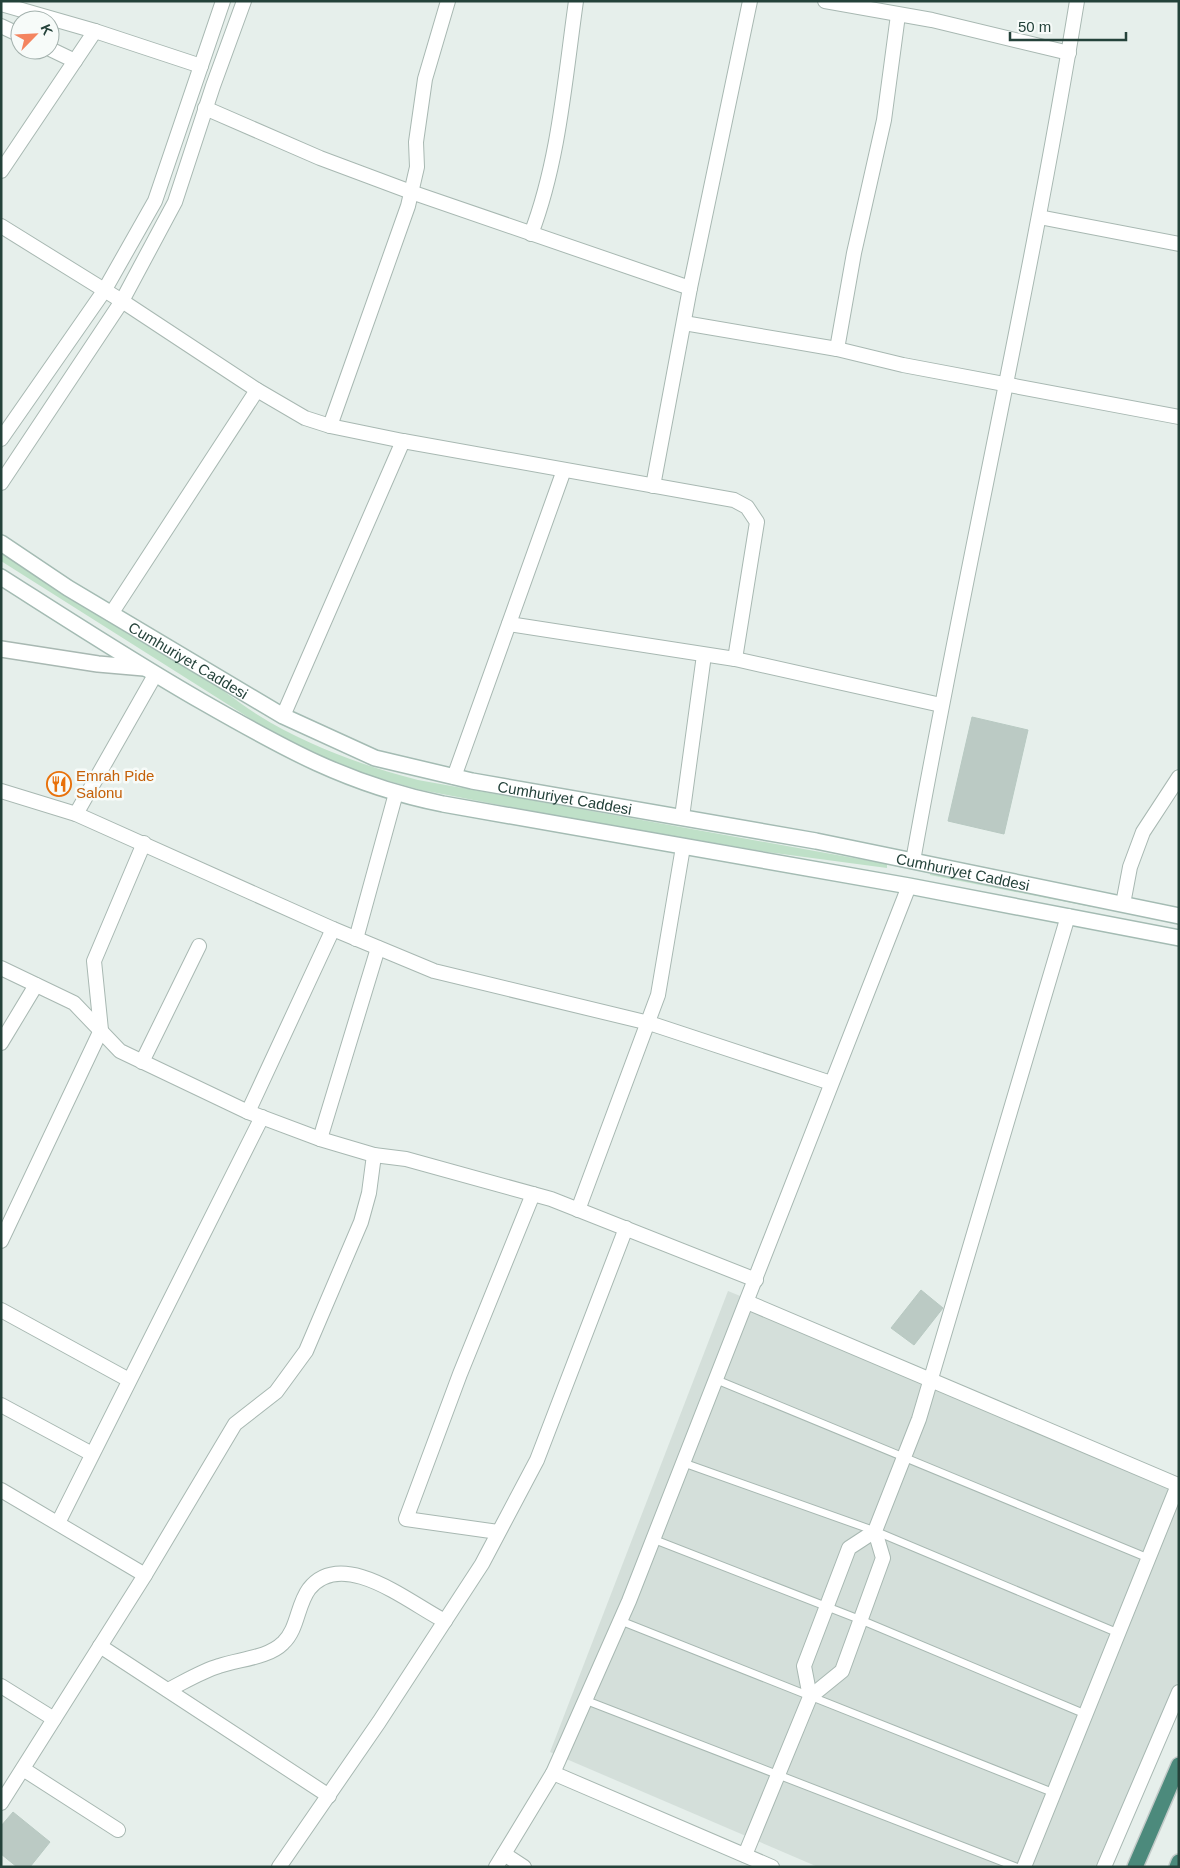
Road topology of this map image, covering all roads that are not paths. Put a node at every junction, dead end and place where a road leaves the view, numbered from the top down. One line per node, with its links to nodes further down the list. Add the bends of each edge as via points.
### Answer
1 (222, 1): 14 (street)
2 (244, 1): 15 (street)
3 (448, 1): 17 (street, via 425,79 416,142 417,167)
4 (576, 1): 20 (street, via 543,203)
5 (750, 1): 22 (street)
6 (825, 1): 9 (street)
7 (1077, 1): 11 (street)
8 (1, 4): 10 (street)
9 (898, 15): 11 (street); 26 (street, via 884,120 854,253)
10 (95, 31): 13 (street); 14 (street)
11 (1069, 53): 18 (street)
12 (60, 54): 13 (street)
13 (75, 61): 16 (street)
14 (201, 66): 23 (street, via 155,201)
15 (205, 108): 17 (street, via 320,158); 24 (street, via 175,202)
16 (1, 171)
17 (411, 192): 20 (street); 30 (street)
18 (1039, 217): 21 (street); 27 (street)
19 (1, 226): 23 (street)
20 (531, 234): 22 (street)
21 (1179, 244)
22 (690, 288): 25 (street)
23 (104, 291): 24 (street); 31 (street)
24 (122, 301): 28 (street); 34 (street)
25 (684, 323): 26 (street); 35 (street)
26 (837, 349): 27 (street)
27 (1006, 384): 29 (street); 44 (street)
28 (257, 390): 30 (street, via 305,418); 38 (street)
29 (1179, 417)
30 (330, 426): 32 (street)
31 (1, 439)
32 (403, 441): 33 (street); 45 (street)
33 (564, 470): 35 (street); 39 (street)
34 (1, 483)
35 (653, 486): 42 (street, via 734,500 747,507 758,522)
36 (1, 543): 38 (main road, Cumhuriyet Caddesi)
37 (1, 577): 43 (main road, Cumhuriyet Caddesi)
38 (111, 614): 45 (main road, Cumhuriyet Caddesi)
39 (509, 624): 41 (street); 46 (street)
40 (1, 649): 43 (main road)
41 (704, 655): 42 (street); 51 (street)
42 (735, 659): 44 (street)
43 (149, 671): 49 (main road, Cumhuriyet Caddesi, via 289,751 338,773); 50 (street, via 142,694)
44 (941, 705): 54 (street)
45 (283, 716): 46 (main road, Cumhuriyet Caddesi, via 375,758)
46 (454, 777): 51 (main road, Cumhuriyet Caddesi)
47 (1179, 777): 56 (street, via 1143,832 1130,867)
48 (1, 790): 50 (street)
49 (396, 793): 53 (main road, Cumhuriyet Caddesi); 61 (street)
50 (76, 814): 52 (street)
51 (682, 817): 54 (main road, Cumhuriyet Caddesi)
52 (144, 843): 59 (street); 67 (street, via 94,961)
53 (683, 847): 55 (main road, Cumhuriyet Caddesi); 66 (street, via 658,995)
54 (913, 861): 55 (main road); 56 (main road, Cumhuriyet Caddesi)
55 (909, 886): 57 (main road, Cumhuriyet Caddesi); 70 (street)
56 (1123, 904): 58 (main road, Cumhuriyet Caddesi)
57 (1068, 916): 60 (main road, Cumhuriyet Caddesi); 84 (street)
58 (1179, 916)
59 (333, 929): 61 (street); 71 (street)
60 (1179, 938)
61 (356, 939): 63 (street)
62 (199, 946): 69 (street)
63 (378, 948): 66 (street, via 434,972); 73 (street)
64 (1, 968): 65 (street)
65 (36, 985): 67 (street, via 74,1003); 68 (street)
66 (649, 1023): 70 (street); 76 (street)
67 (100, 1030): 69 (street, via 120,1050); 78 (street)
68 (1, 1043)
69 (142, 1062): 71 (street)
70 (831, 1083): 79 (street)
71 (248, 1112): 72 (street)
72 (262, 1117): 73 (street); 82 (street)
73 (320, 1139): 74 (street)
74 (374, 1155): 75 (street, via 406,1159); 95 (street, via 361,1222 306,1351 276,1392 235,1424)
75 (533, 1194): 76 (street); 92 (street, via 406,1519)
76 (578, 1210): 77 (street)
77 (626, 1228): 79 (street); 92 (street, via 553,1420)
78 (1, 1241)
79 (756, 1280): 80 (street)
80 (747, 1302): 83 (street); 84 (street)
81 (1, 1310): 82 (street)
82 (129, 1380): 86 (street)
83 (717, 1380): 87 (lane); 88 (street)
84 (930, 1380): 87 (street); 94 (street, via 1178,1485)
85 (1, 1405): 86 (street)
86 (92, 1454): 90 (street)
87 (904, 1457): 91 (street); 94 (lane)
88 (684, 1463): 91 (lane); 93 (street)
89 (1, 1490): 90 (street)
90 (58, 1523): 95 (street)
91 (875, 1531): 96 (street, via 849,1548); 97 (street, via 883,1558); 100 (lane)
92 (498, 1532): 98 (street, via 482,1564)
93 (654, 1539): 96 (lane); 99 (street)
94 (1148, 1558): 100 (street)
95 (144, 1575): 101 (street)
96 (826, 1606): 97 (lane); 105 (street, via 804,1666)
97 (861, 1620): 105 (street, via 842,1671); 107 (lane)
98 (445, 1621): 103 (street, via 380,1584 353,1575 338,1574 322,1578 309,1590 284,1643 273,1650 217,1666); 114 (street)
99 (620, 1621): 105 (lane); 106 (street)
100 (1118, 1633): 107 (street)
101 (100, 1646): 103 (street); 108 (street)
102 (1, 1686): 108 (street)
103 (168, 1690): 114 (street)
104 (1179, 1692): 126 (street)
105 (810, 1697): 112 (street); 113 (lane)
106 (585, 1700): 111 (street); 112 (lane)
107 (1085, 1714): 113 (street)
108 (54, 1719): 110 (street)
109 (1179, 1766): 127 (highway)
110 (23, 1769): 115 (street); 116 (street)
111 (553, 1773): 117 (street); 118 (street)
112 (778, 1776): 118 (street); 124 (lane)
113 (1054, 1793): 125 (street)
114 (329, 1796): 120 (street)
115 (1, 1803)
116 (118, 1830)
117 (504, 1854): 121 (street); 122 (street)
118 (745, 1855): 123 (street)
119 (1179, 1862): 128 (highway)
120 (279, 1867)
121 (496, 1867)
122 (524, 1867)
123 (772, 1867)
124 (1016, 1867)
125 (1024, 1867)
126 (1104, 1867)
127 (1135, 1867)
128 (1177, 1867)

